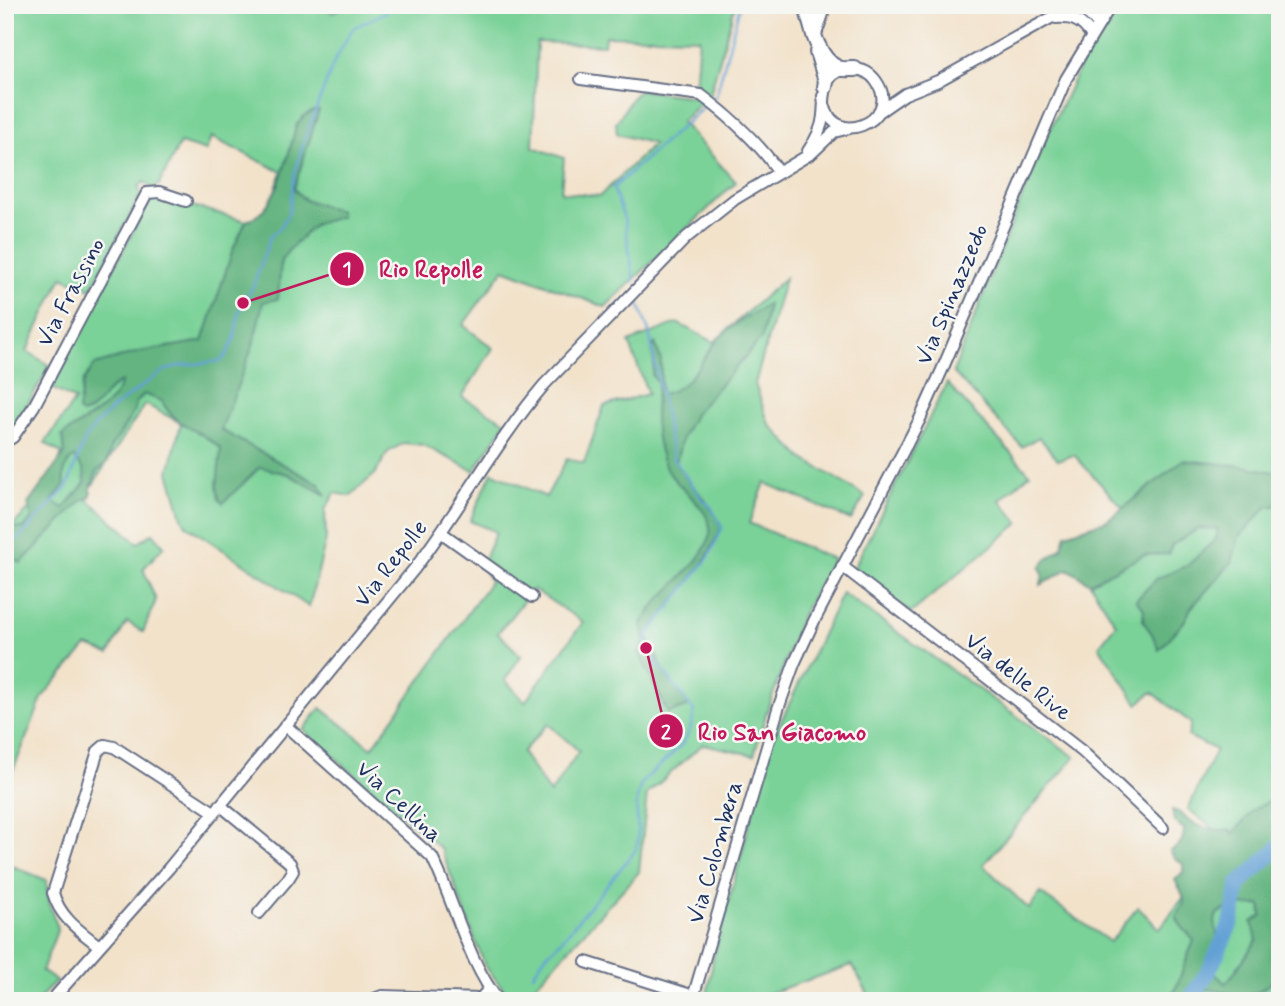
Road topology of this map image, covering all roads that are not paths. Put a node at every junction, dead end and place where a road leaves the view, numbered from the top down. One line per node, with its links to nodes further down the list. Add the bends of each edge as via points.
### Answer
1 (806, 5): 8 (highway)
2 (813, 5): 8 (highway)
3 (824, 5): 8 (highway)
4 (1074, 5): 6 (street, Via Repolle); 7 (street, Via Repolle)
5 (1111, 5): 7 (street)
6 (1053, 18): 9 (street, via 1083,22); 14 (street, Via Repolle, via 938,81)
7 (1098, 25): 9 (street)
8 (814, 34): 10 (highway, via 827,60 840,68); 13 (highway, via 826,81)
9 (1091, 35): 22 (street, Via Spinazzedo, via 1066,79 919,421)
10 (855, 69): 12 (street); 13 (street, via 837,73)
11 (582, 79): 18 (street, via 701,95)
12 (875, 80): 14 (street); 15 (street, via 882,95)
13 (824, 91): 16 (street, via 827,114); 17 (street, via 824,118)
14 (905, 94): 15 (street, Via Repolle)
15 (879, 112): 16 (street, Via Repolle, via 867,124)
16 (850, 128): 17 (street, Via Repolle, via 834,132)
17 (803, 159): 18 (street, Via Repolle)
18 (779, 172): 21 (street, Via Repolle, via 734,199 687,237 544,385 523,409)
19 (186, 201): 20 (street, Via Frassino, via 148,193 34,406)
20 (5, 442)
21 (442, 533): 23 (street); 24 (street, Via Repolle)
22 (842, 566): 26 (street, Via delle Rive, via 1083,752); 31 (street, Via Colombera, via 782,697)
23 (532, 597)
24 (285, 725): 25 (street, Via Repolle); 30 (street, Via Cellina, via 432,857)
25 (217, 808): 27 (street, via 290,863 293,871); 28 (street, Via Repolle); 28 (street, via 114,747 105,745 98,751 53,893 63,915)
26 (1163, 828)
27 (259, 913)
28 (99, 946): 33 (street, Via Repolle)
29 (586, 962): 31 (street, Via Colombera)
30 (489, 989): 32 (street); 35 (street, Via Cellina)
31 (693, 999)
32 (479, 1000): 34 (street, via 382,996)
33 (51, 1001)
34 (368, 1001)
35 (499, 1001)

